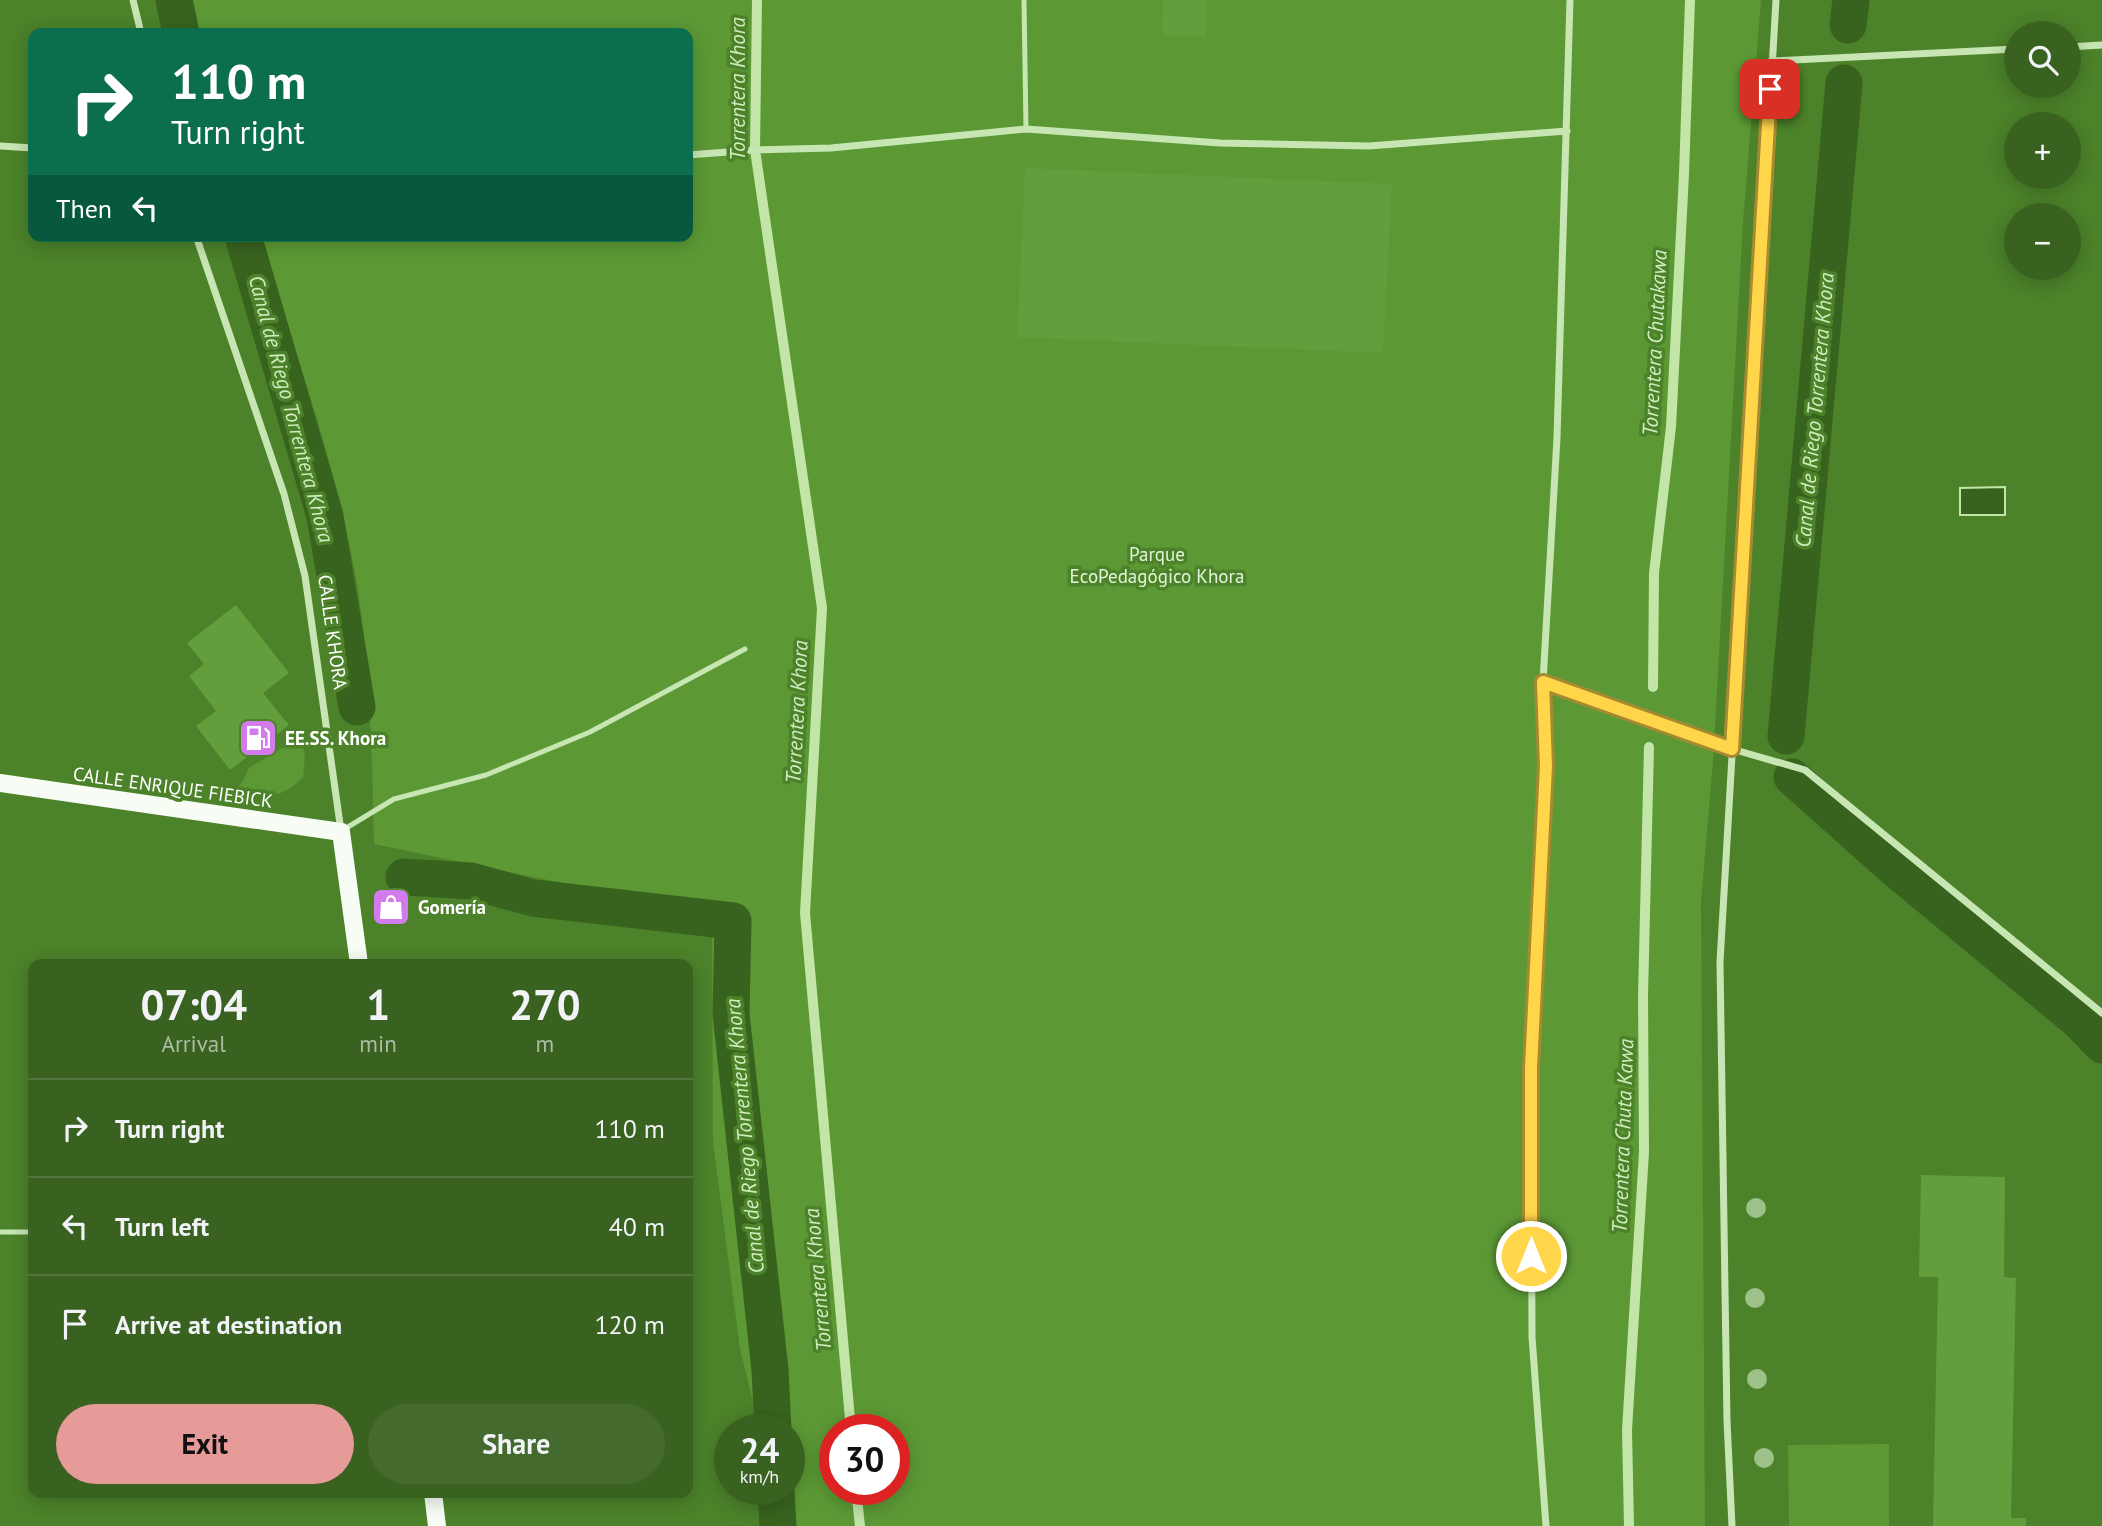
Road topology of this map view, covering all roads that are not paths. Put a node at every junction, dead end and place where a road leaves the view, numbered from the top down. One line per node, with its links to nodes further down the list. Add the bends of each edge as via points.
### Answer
1 (133, 0): 5 (street)
2 (1024, 0): 10 (lane)
3 (1570, 0): 11 (street)
4 (1776, 0): 9 (street)
5 (140, 28)
6 (2102, 45): 7 (street)
7 (2081, 46)
8 (2004, 50): 9 (street)
9 (1771, 61): 18 (street)
10 (1026, 129): 11 (street, via 1220,143 1368,146); 14 (street, via 831,148)
11 (1567, 131): 17 (street)
12 (0, 146): 13 (street)
13 (28, 148)
14 (693, 155)
15 (198, 242): 20 (street, CALLE KHORA, via 284,494 305,576)
16 (746, 649): 20 (lane, via 590,732 486,775 394,799)
17 (1543, 682): 18 (lane); 27 (street, via 1546,766 1531,1082 1532,1337)
18 (1732, 749): 22 (street, via 1805,770); 28 (street, via 1720,962)
19 (0, 783): 20 (main road, CALLE ENRIQUE FIEBICK)
20 (341, 832): 21 (main road, CALLE KHORA)
21 (358, 959)
22 (2102, 1013)
23 (0, 1232): 24 (lane)
24 (28, 1232)
25 (434, 1498): 26 (main road)
26 (437, 1526)
27 (1546, 1526)
28 (1732, 1526)

